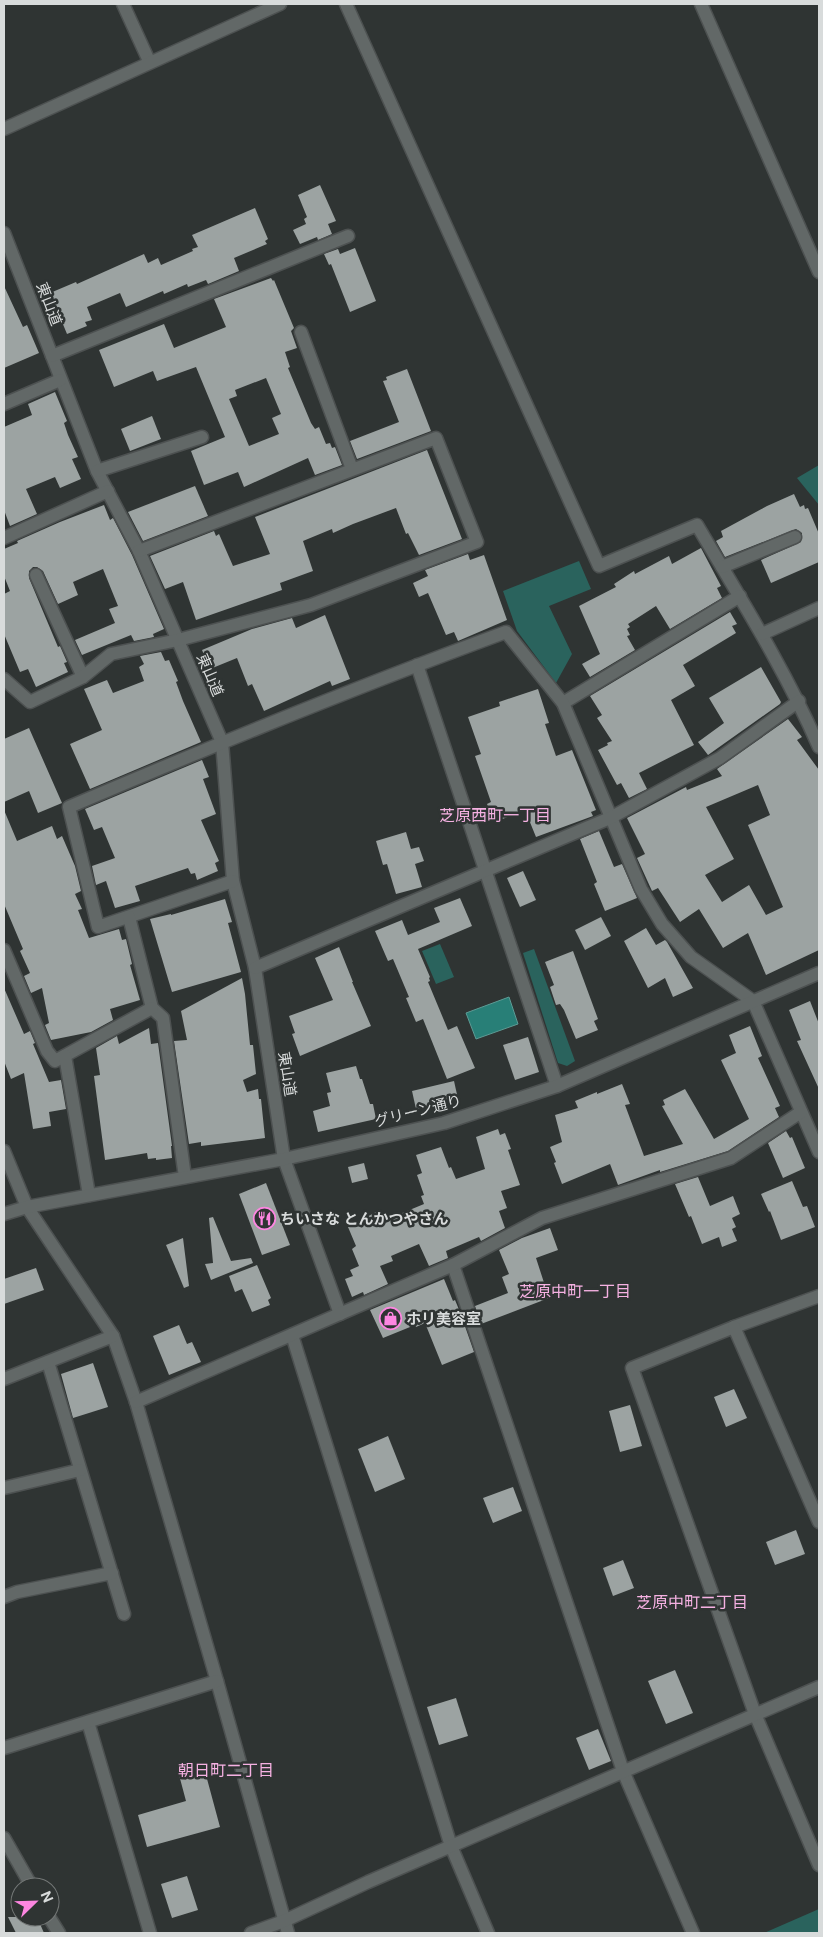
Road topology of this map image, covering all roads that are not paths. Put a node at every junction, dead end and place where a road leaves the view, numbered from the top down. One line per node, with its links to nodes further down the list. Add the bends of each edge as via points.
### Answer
1 (123, 4): 5 (street)
2 (280, 4): 5 (street)
3 (346, 4): 21 (street, via 599,566 697,524)
4 (701, 4): 9 (street)
5 (149, 61): 6 (street)
6 (4, 128)
7 (348, 236): 11 (street)
8 (5, 241): 11 (street, 東山道)
9 (819, 272)
10 (301, 332): 15 (street)
11 (52, 356): 12 (street, 東山道)
12 (60, 380): 13 (street); 16 (street, 東山道)
13 (4, 404)
14 (202, 437): 16 (street)
15 (352, 469): 20 (street); 26 (street, via 436,438 477,542 311,605)
16 (97, 471): 17 (street, 東山道)
17 (108, 491): 19 (street); 20 (street, 東山道)
18 (795, 537): 21 (street)
19 (4, 538)
20 (139, 551): 26 (street, 東山道)
21 (722, 567): 23 (street)
22 (36, 575): 28 (street)
23 (740, 596): 25 (street); 31 (street)
24 (819, 608): 25 (street)
25 (762, 634): 30 (street)
26 (178, 640): 28 (street, via 111,654); 32 (street, 東山道)
27 (417, 665): 31 (street, via 506,632); 32 (street); 35 (street)
28 (83, 676): 29 (street, via 30,702)
29 (4, 679)
30 (799, 700): 33 (street); 34 (street, via 720,758)
31 (563, 703): 34 (street)
32 (222, 742): 36 (street, 東山道); 37 (street, via 69,807 98,927)
33 (819, 747)
34 (610, 818): 35 (street); 41 (street, via 641,889 662,924 691,957)
35 (486, 871): 39 (street); 44 (street)
36 (232, 881): 37 (street); 39 (street, 東山道)
37 (129, 917): 42 (street)
38 (4, 950): 43 (street, via 47,1051 55,1061)
39 (255, 968): 48 (street, 東山道)
40 (819, 973): 41 (street, グリーン通り)
41 (752, 1000): 44 (street, グリーン通り); 45 (street)
42 (152, 1008): 43 (street); 49 (street, via 163,1018)
43 (66, 1056): 50 (street)
44 (557, 1086): 48 (street, グリーン通り, via 444,1123)
45 (801, 1112): 46 (street); 53 (street, via 732,1158 542,1218)
46 (818, 1147)
47 (4, 1151): 51 (street)
48 (284, 1159): 49 (street, グリーン通り); 55 (street, 東山道)
49 (185, 1177): 50 (street, グリーン通り)
50 (89, 1195): 51 (street, グリーン通り)
51 (27, 1207): 52 (street, グリーン通り); 58 (street)
52 (4, 1214)
53 (453, 1265): 55 (street); 73 (street)
54 (819, 1296): 56 (street)
55 (340, 1314): 57 (street)
56 (734, 1327): 64 (street); 70 (street, via 632,1368)
57 (292, 1335): 61 (street); 75 (street)
58 (112, 1336): 59 (street); 61 (street)
59 (48, 1362): 60 (street); 62 (street)
60 (4, 1379)
61 (136, 1402): 68 (street)
62 (80, 1470): 63 (street); 65 (street)
63 (4, 1488)
64 (819, 1522)
65 (112, 1573): 66 (street); 67 (street)
66 (4, 1597)
67 (124, 1614)
68 (218, 1681): 71 (street); 78 (street)
69 (819, 1688): 70 (street)
70 (755, 1714): 73 (street); 76 (street)
71 (88, 1722): 72 (street); 79 (street)
72 (4, 1748)
73 (623, 1771): 75 (street); 82 (street)
74 (4, 1838): 77 (street)
75 (450, 1846): 78 (street); 81 (street)
76 (819, 1865)
77 (26, 1877)
78 (286, 1927): 80 (street)
79 (150, 1933)
80 (251, 1933)
81 (488, 1933)
82 (694, 1933)

